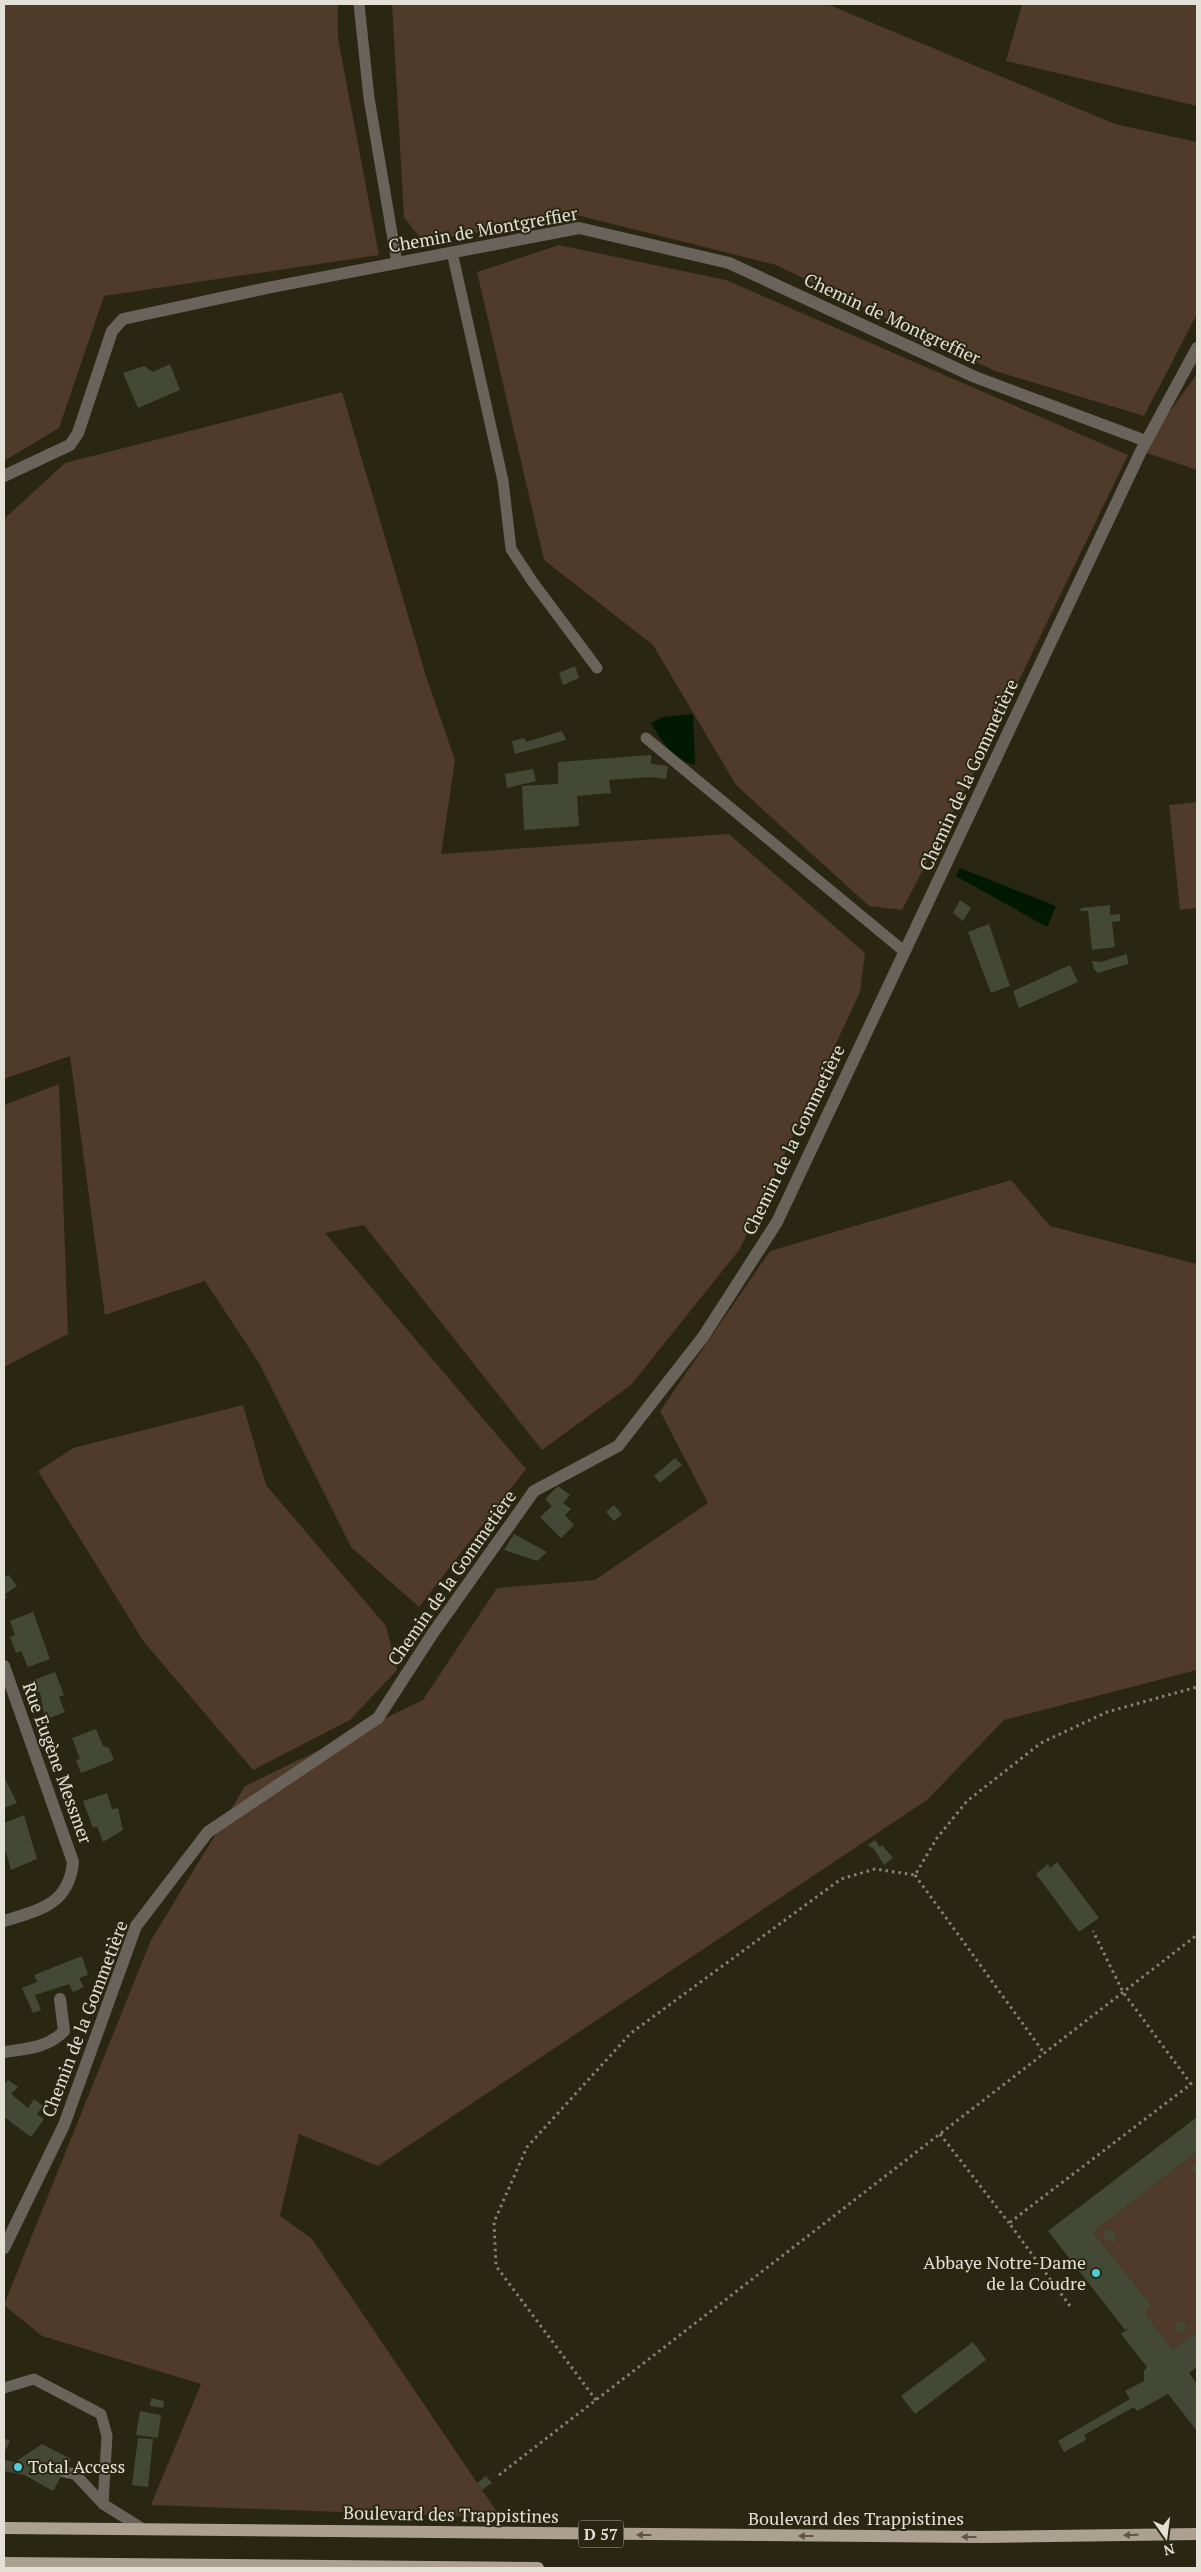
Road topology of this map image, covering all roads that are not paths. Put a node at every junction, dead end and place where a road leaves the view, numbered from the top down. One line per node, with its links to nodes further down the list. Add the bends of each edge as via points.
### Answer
1 (359, 4): 3 (lane, via 369,98)
2 (452, 252): 3 (street, Chemin de Montgreffier); 5 (street, Chemin de Montgreffier, via 580,228 729,263 975,377); 7 (lane, via 503,481 511,549)
3 (397, 263): 6 (street, Chemin de Montgreffier, via 123,319 112,331 78,433 70,445)
4 (1197, 348): 5 (street, Chemin de la Gommetière)
5 (1146, 441): 9 (street, Chemin de la Gommetière)
6 (4, 476)
7 (596, 668)
8 (646, 738): 9 (lane)
9 (905, 952): 14 (street, Chemin de la Gommetière, via 777,1222 703,1337 618,1446 534,1491 433,1633 378,1718 208,1832 136,1926 64,2125)
10 (4, 1666): 11 (street, Rue Eugène Messmer, via 73,1862 69,1882 57,1900 45,1908)
11 (4, 1922)
12 (60, 1998): 13 (street, via 64,2031 57,2039 48,2044)
13 (4, 2052)
14 (4, 2248)
15 (4, 2388): 17 (lane, via 34,2379 101,2414 107,2436)
16 (64, 2472): 17 (lane, via 75,2474)
17 (103, 2504): 19 (lane)
18 (4, 2528): 19 (main road, Boulevard des Trappistines / D 57)
19 (143, 2529): 20 (main road, Boulevard des Trappistines / D 57, one-way to 19, via 982,2538)
20 (1197, 2534)
21 (4, 2563): 22 (main road)
22 (538, 2568)

